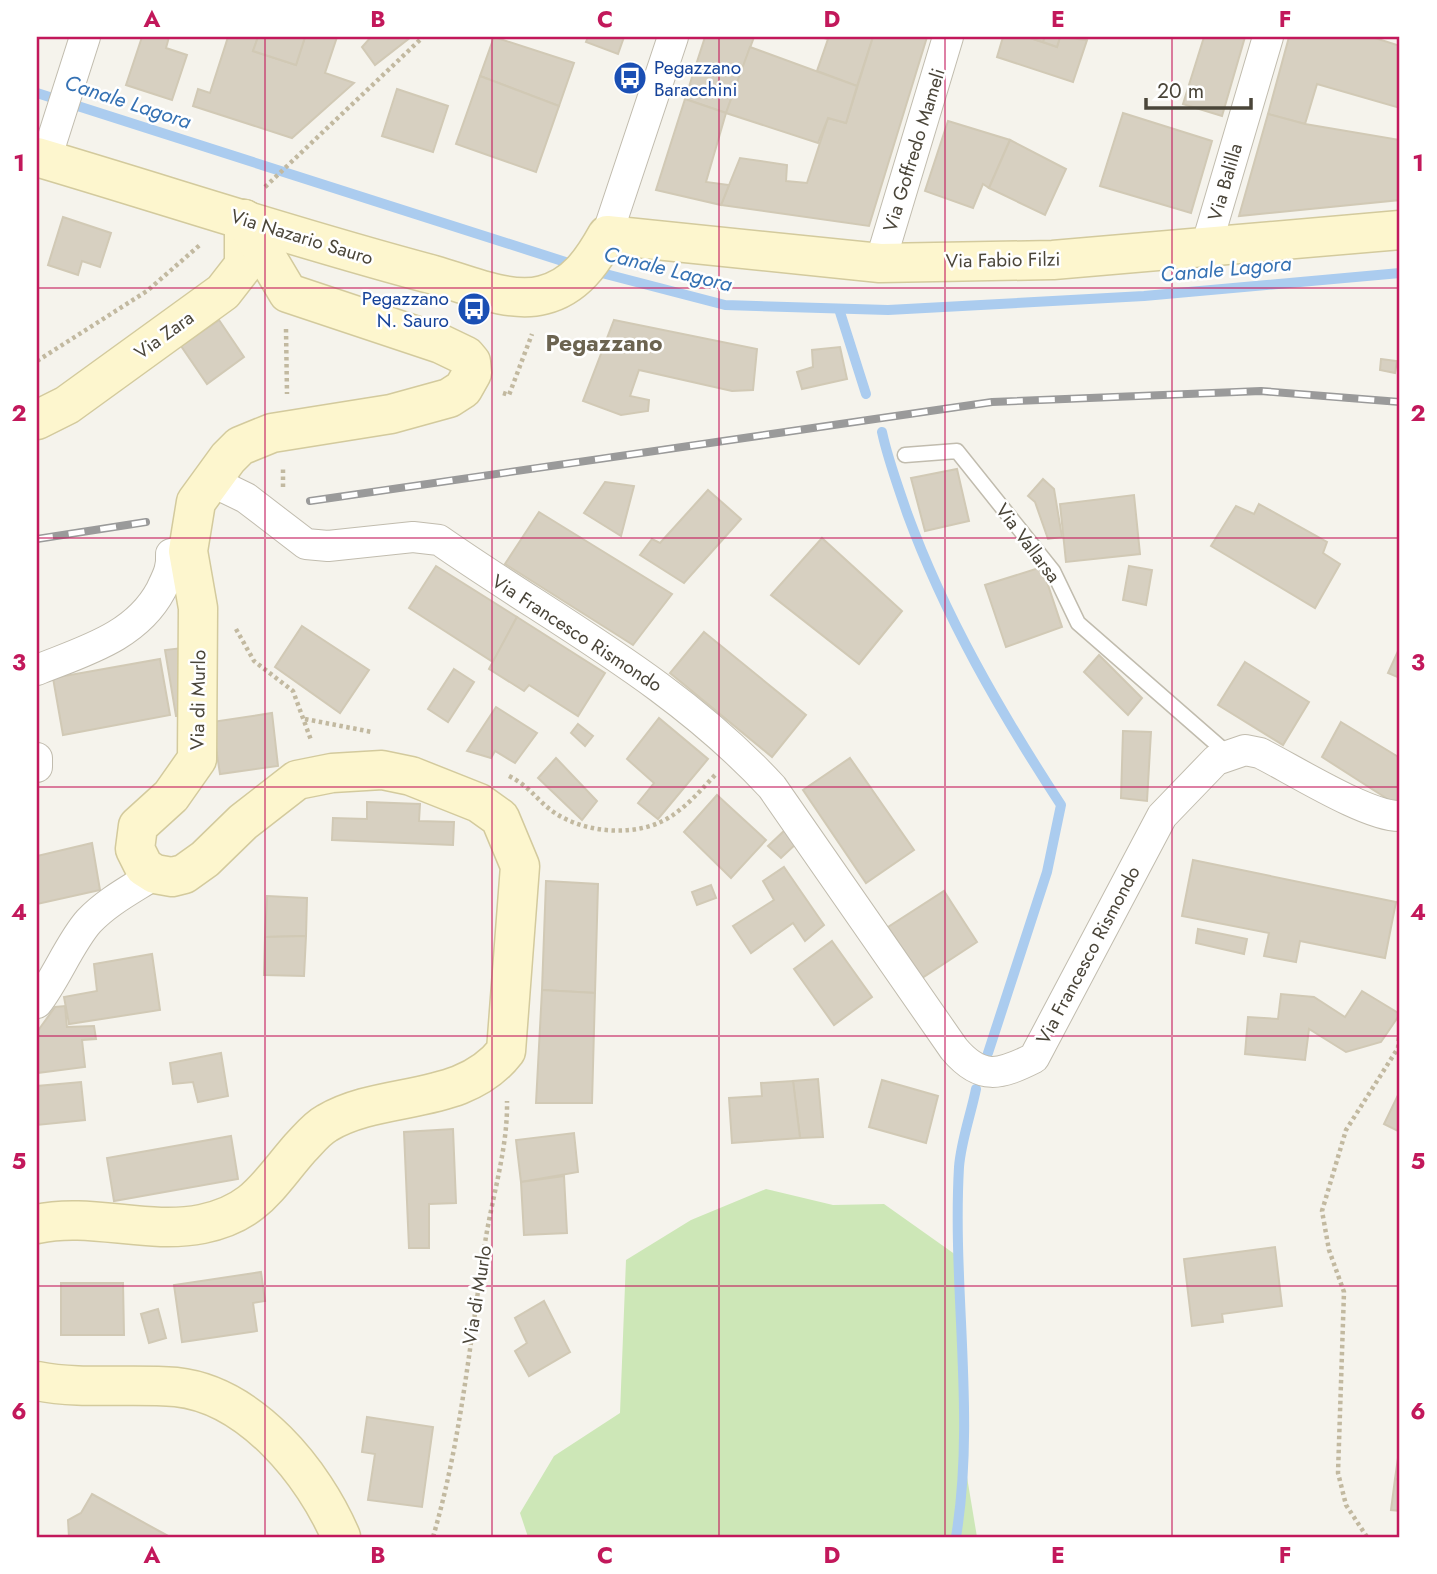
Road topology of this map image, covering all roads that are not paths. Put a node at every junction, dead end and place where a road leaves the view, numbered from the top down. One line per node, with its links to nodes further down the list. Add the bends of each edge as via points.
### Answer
1 (85, 37): 5 (street)
2 (673, 37): 8 (street)
3 (948, 37): 10 (street, Via Goffredo Mameli)
4 (1268, 37): 9 (street, Via Balilla)
5 (41, 158): 6 (street, Via Nazario Sauro)
6 (247, 208): 8 (street, Via Nazario Sauro, via 365,257 511,296 542,296 568,284 582,274); 11 (street, Via Zara, via 244,264 223,292 67,405); 13 (street, via 288,293 459,352 471,362 472,373 463,389 449,397 391,414 272,433 240,446)
7 (1400, 230): 9 (street, Via Fabio Filzi)
8 (607, 235): 10 (street, Via Fabio Filzi)
9 (1206, 247): 10 (street, Via Fabio Filzi, via 1054,260)
10 (880, 263)
11 (37, 420)
12 (905, 455): 16 (lane, Via Vallarsa, via 957,451 1053,570 1078,623)
13 (213, 482): 14 (street, Via di Murlo, via 196,502); 16 (street, Via Francesco Rismondo, via 246,498 306,544 413,537 439,540 628,662 740,752 779,797 954,1049 972,1066 993,1074 1034,1058 1162,816 1205,768)
14 (188, 551): 15 (street, via 171,554 172,568 151,609 119,636); 20 (street, Via di Murlo, via 198,608 197,760 171,796 138,826 135,849 144,867)
15 (37, 670)
16 (1228, 754): 19 (street, via 1260,753 1361,804)
17 (37, 758): 18 (street)
18 (37, 767)
19 (1400, 816)
20 (155, 874): 21 (street, via 109,902 87,924); 22 (street, via 184,874 297,780 382,770 411,776 479,803 500,817 520,866 506,1051 492,1070 469,1082 350,1112 325,1124 257,1200 231,1214 202,1224 169,1227)
21 (37, 1003)
22 (37, 1224)
23 (37, 1381): 24 (street, via 178,1387 209,1394 251,1420 289,1457)
24 (341, 1537)

